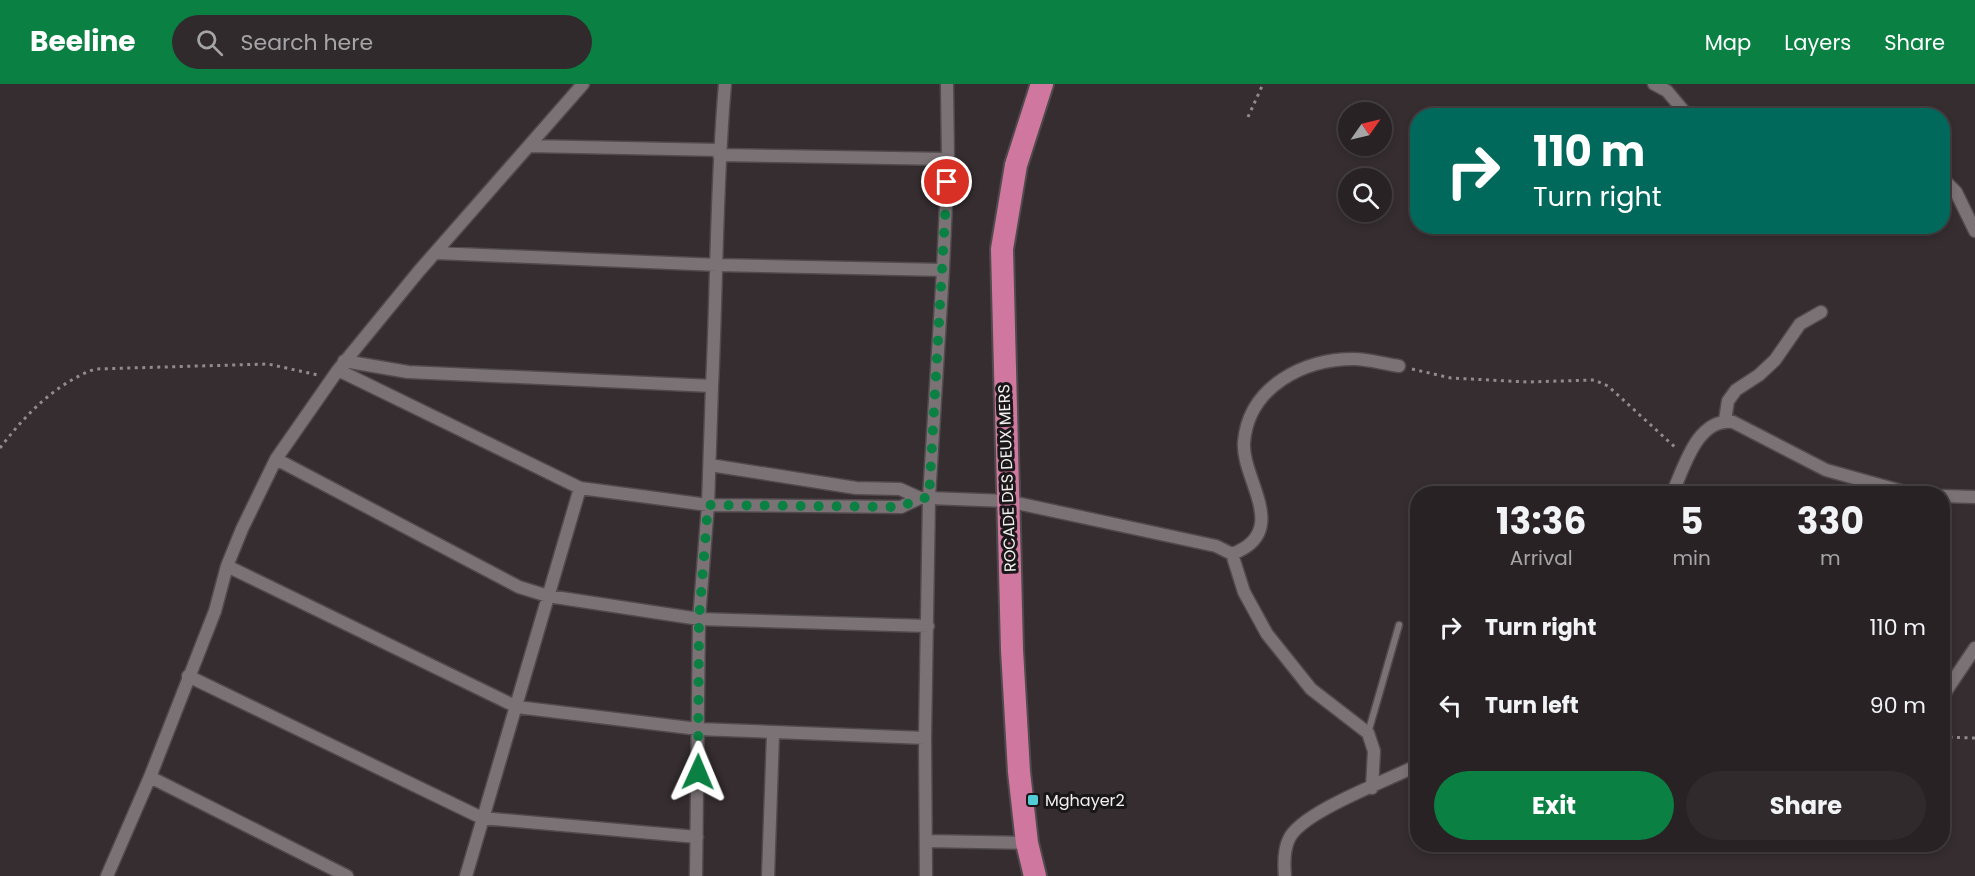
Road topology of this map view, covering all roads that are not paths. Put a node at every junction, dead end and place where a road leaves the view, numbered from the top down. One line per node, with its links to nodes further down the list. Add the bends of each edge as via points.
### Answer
1 (583, 84): 7 (street)
2 (725, 84): 8 (street)
3 (947, 84): 9 (street)
4 (1042, 84): 28 (highway, ROCADE DES DEUX MERS, via 1016,165 1002,249)
5 (1654, 84): 6 (street, via 1667,91)
6 (1681, 108)
7 (529, 146): 8 (street); 12 (street)
8 (719, 152): 9 (street); 13 (street)
9 (948, 159): 14 (street)
10 (1950, 186): 11 (street)
11 (1975, 231)
12 (436, 253): 13 (street); 17 (street)
13 (718, 265): 14 (street); 18 (street)
14 (943, 270): 27 (street)
15 (1821, 312): 19 (street, via 1800,324 1775,360 1736,390 1728,402)
16 (1399, 366): 30 (street, via 1355,359 1324,361 1301,367 1261,398 1244,442 1260,498 1260,527 1243,550)
17 (338, 370): 18 (street); 20 (street); 24 (street)
18 (712, 386): 21 (street)
19 (1725, 420): 22 (street, via 1708,429 1687,458); 23 (street, via 1826,470)
20 (276, 459): 31 (street); 32 (street, via 519,587)
21 (710, 465): 27 (street, via 856,488 900,489); 29 (street)
22 (1675, 486)
23 (1883, 486)
24 (580, 488): 29 (street); 32 (street)
25 (1950, 496): 26 (street)
26 (1975, 497)
27 (924, 498): 28 (street); 29 (street, via 901,507); 35 (street)
28 (1007, 501): 30 (street, via 1216,546); 50 (highway, ROCADE DES DEUX MERS, via 1019,772)
29 (708, 505): 33 (street)
30 (1232, 554): 41 (street, via 1244,592 1267,634 1311,689)
31 (227, 566): 37 (street, via 215,611); 39 (street)
32 (548, 596): 33 (street); 39 (street)
33 (699, 620): 35 (street); 40 (street)
34 (1398, 625): 41 (lane)
35 (928, 626): 43 (street)
36 (1975, 648): 38 (street)
37 (188, 676): 45 (street); 47 (street)
38 (1950, 685)
39 (517, 707): 40 (street); 47 (street)
40 (698, 729): 42 (street); 48 (street)
41 (1368, 733): 46 (street, via 1374,751)
42 (772, 734): 43 (street); 55 (street)
43 (925, 738): 49 (street)
44 (1410, 769): 46 (street)
45 (150, 777): 51 (street); 52 (street)
46 (1372, 788): 58 (street, via 1317,813 1298,827 1289,839)
47 (482, 818): 48 (street); 53 (street)
48 (697, 837): 54 (street)
49 (927, 841): 50 (street); 56 (street)
50 (1027, 843): 57 (highway, ROCADE DES DEUX MERS)
51 (107, 876)
52 (347, 876)
53 (465, 876)
54 (696, 876)
55 (768, 876)
56 (926, 876)
57 (1035, 876)
58 (1285, 876)

